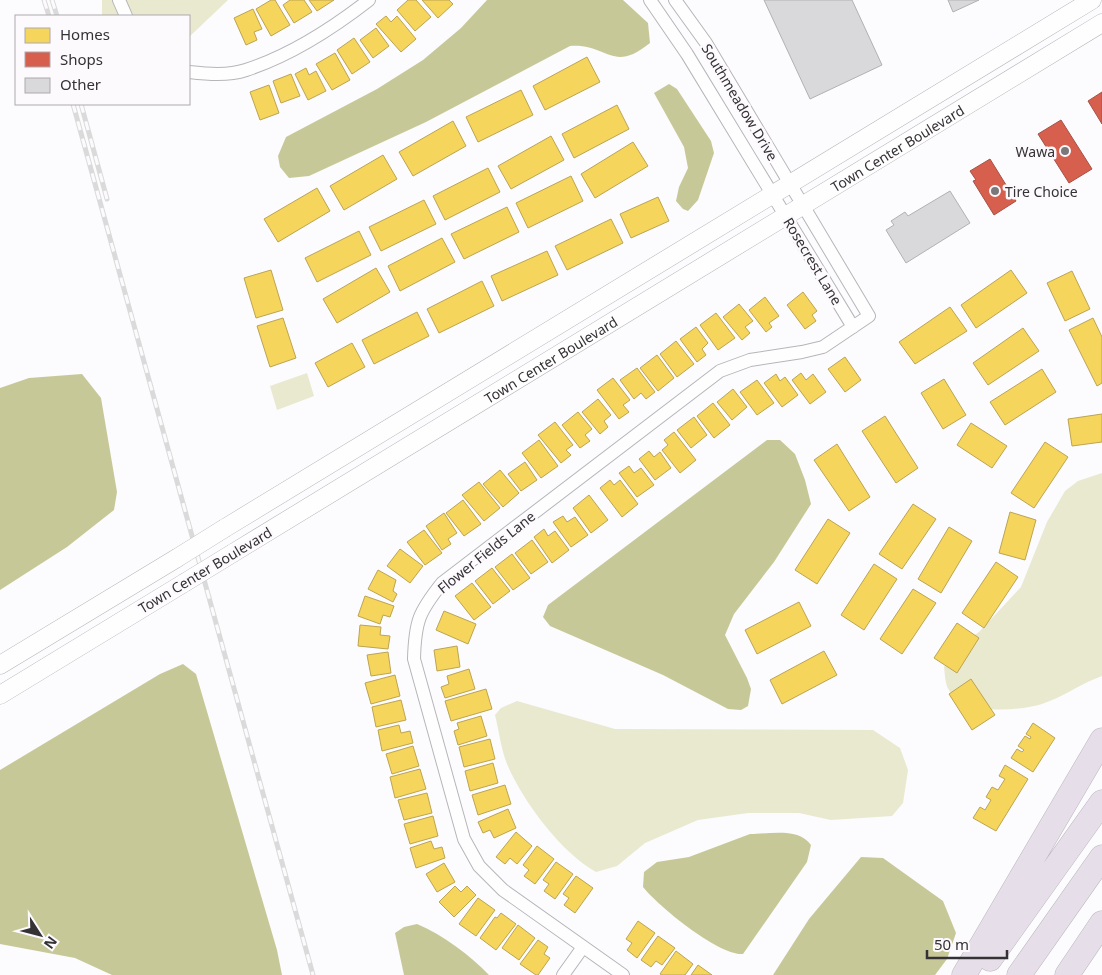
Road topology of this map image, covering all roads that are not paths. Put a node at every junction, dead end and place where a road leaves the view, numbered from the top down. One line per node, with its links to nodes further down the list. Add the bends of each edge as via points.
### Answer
1 (119, 0): 6 (street)
2 (369, 0): 10 (street, via 296,48 245,70 212,75)
3 (650, 0): 9 (street, Southmeadow Drive)
4 (675, 0): 8 (street, Southmeadow Drive)
5 (1092, 0): 11 (main road, Town Center Boulevard)
6 (126, 15)
7 (1102, 23): 13 (main road, Town Center Boulevard)
8 (706, 43): 9 (street); 11 (street, Southmeadow Drive)
9 (687, 54): 12 (street, Southmeadow Drive)
10 (190, 72)
11 (790, 184): 12 (main road, Town Center Boulevard); 13 (street, Southmeadow Drive)
12 (772, 195): 14 (street, Rosecrest Lane); 17 (main road, Town Center Boulevard, bridge)
13 (802, 206): 14 (main road, Town Center Boulevard); 15 (street, Rosecrest Lane)
14 (785, 216): 16 (street, Rosecrest Lane); 18 (main road, Town Center Boulevard, bridge)
15 (869, 316): 16 (street, Flower Fields Lane)
16 (853, 327): 24 (street, Flower Fields Lane, via 822,346 750,360 720,371 442,583 423,606 414,631 414,658 464,839 479,866 503,890)
17 (0, 666)
18 (0, 695)
19 (1102, 740): 28 (highway)
20 (1102, 802): 29 (highway)
21 (1102, 857): 30 (highway)
22 (1102, 923): 25 (highway)
23 (1102, 928): 25 (highway)
24 (583, 947): 26 (street); 27 (street, Flower Fields Lane)
25 (1069, 972)
26 (563, 975)
27 (623, 975)
28 (964, 975)
29 (978, 975)
30 (1019, 975)

